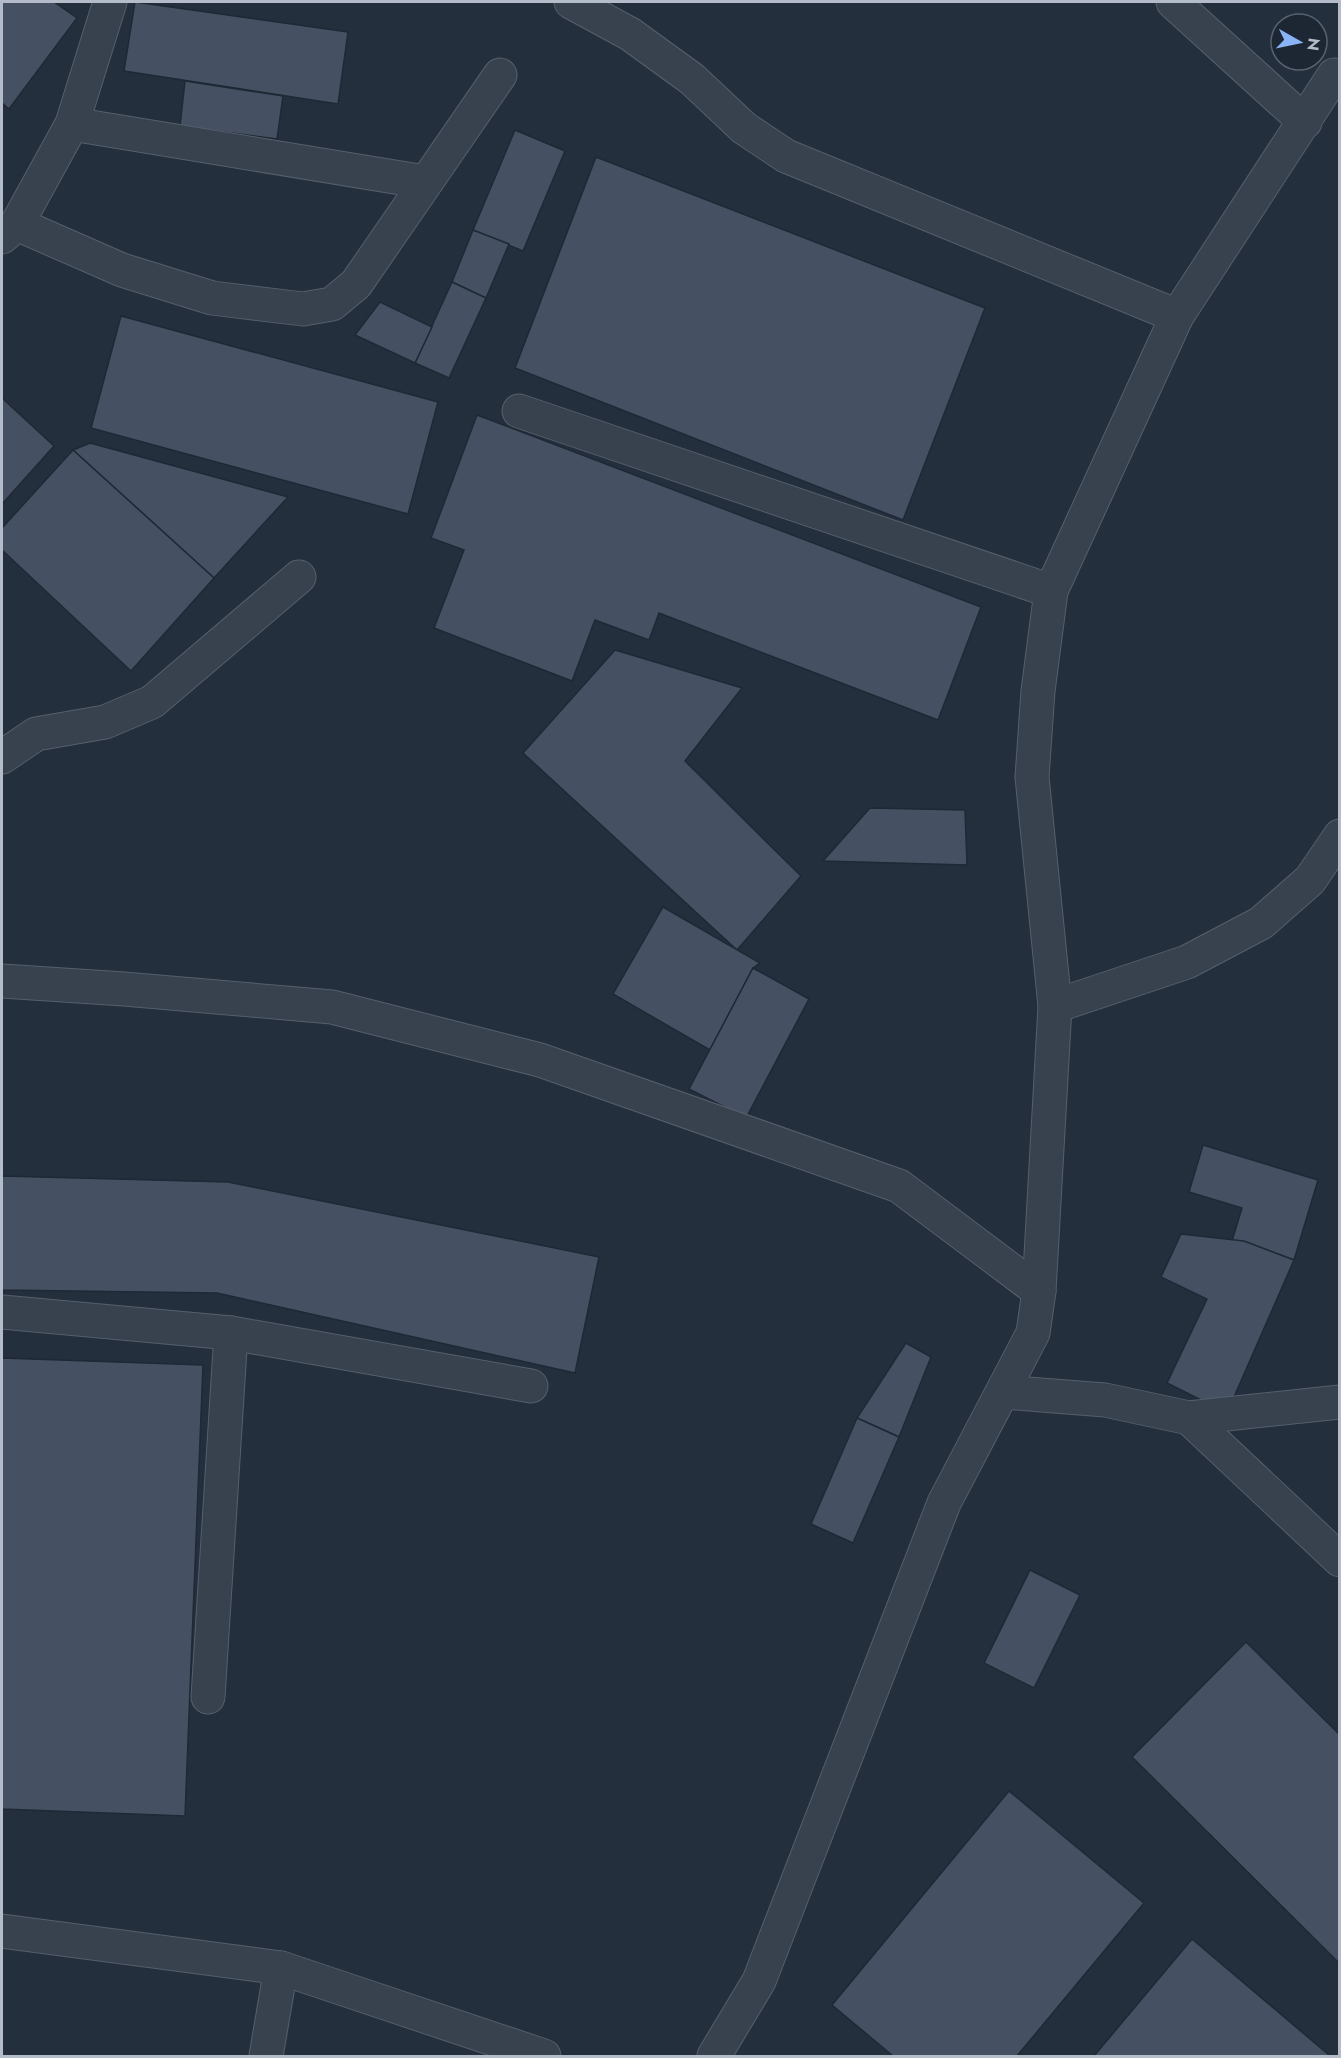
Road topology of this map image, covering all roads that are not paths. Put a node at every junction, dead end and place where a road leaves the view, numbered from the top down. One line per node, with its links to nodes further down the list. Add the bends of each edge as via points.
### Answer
1 (110, 2): 7 (street)
2 (571, 2): 10 (street, via 630,34 683,72 744,128 786,156)
3 (1173, 2): 6 (street)
4 (1338, 71): 6 (street)
5 (500, 75): 8 (street)
6 (1305, 122): 10 (street)
7 (72, 124): 8 (street); 9 (street)
8 (425, 182): 9 (street, via 356,284 332,304 303,309 212,298)
9 (9, 231)
10 (1177, 316): 13 (street)
11 (519, 411): 13 (street)
12 (299, 577): 14 (street, via 152,702 105,722 36,734)
13 (1052, 591): 17 (street, via 1038,691 1032,777)
14 (2, 757)
15 (1340, 836): 17 (street, via 1310,880 1261,923 1187,962)
16 (2, 981): 18 (street, via 332,1006 540,1060 898,1186)
17 (1055, 1006): 18 (street)
18 (1039, 1291): 22 (street, via 1033,1333)
19 (2, 1312): 20 (street)
20 (231, 1333): 21 (street); 26 (street)
21 (531, 1386)
22 (1004, 1392): 24 (street, via 1105,1400); 31 (street, via 944,1503 759,1982)
23 (1340, 1402): 24 (street)
24 (1189, 1418): 25 (street)
25 (1340, 1560)
26 (208, 1697)
27 (2, 1931): 28 (street)
28 (281, 1968): 29 (street); 30 (street)
29 (523, 2054)
30 (266, 2056)
31 (714, 2056)

